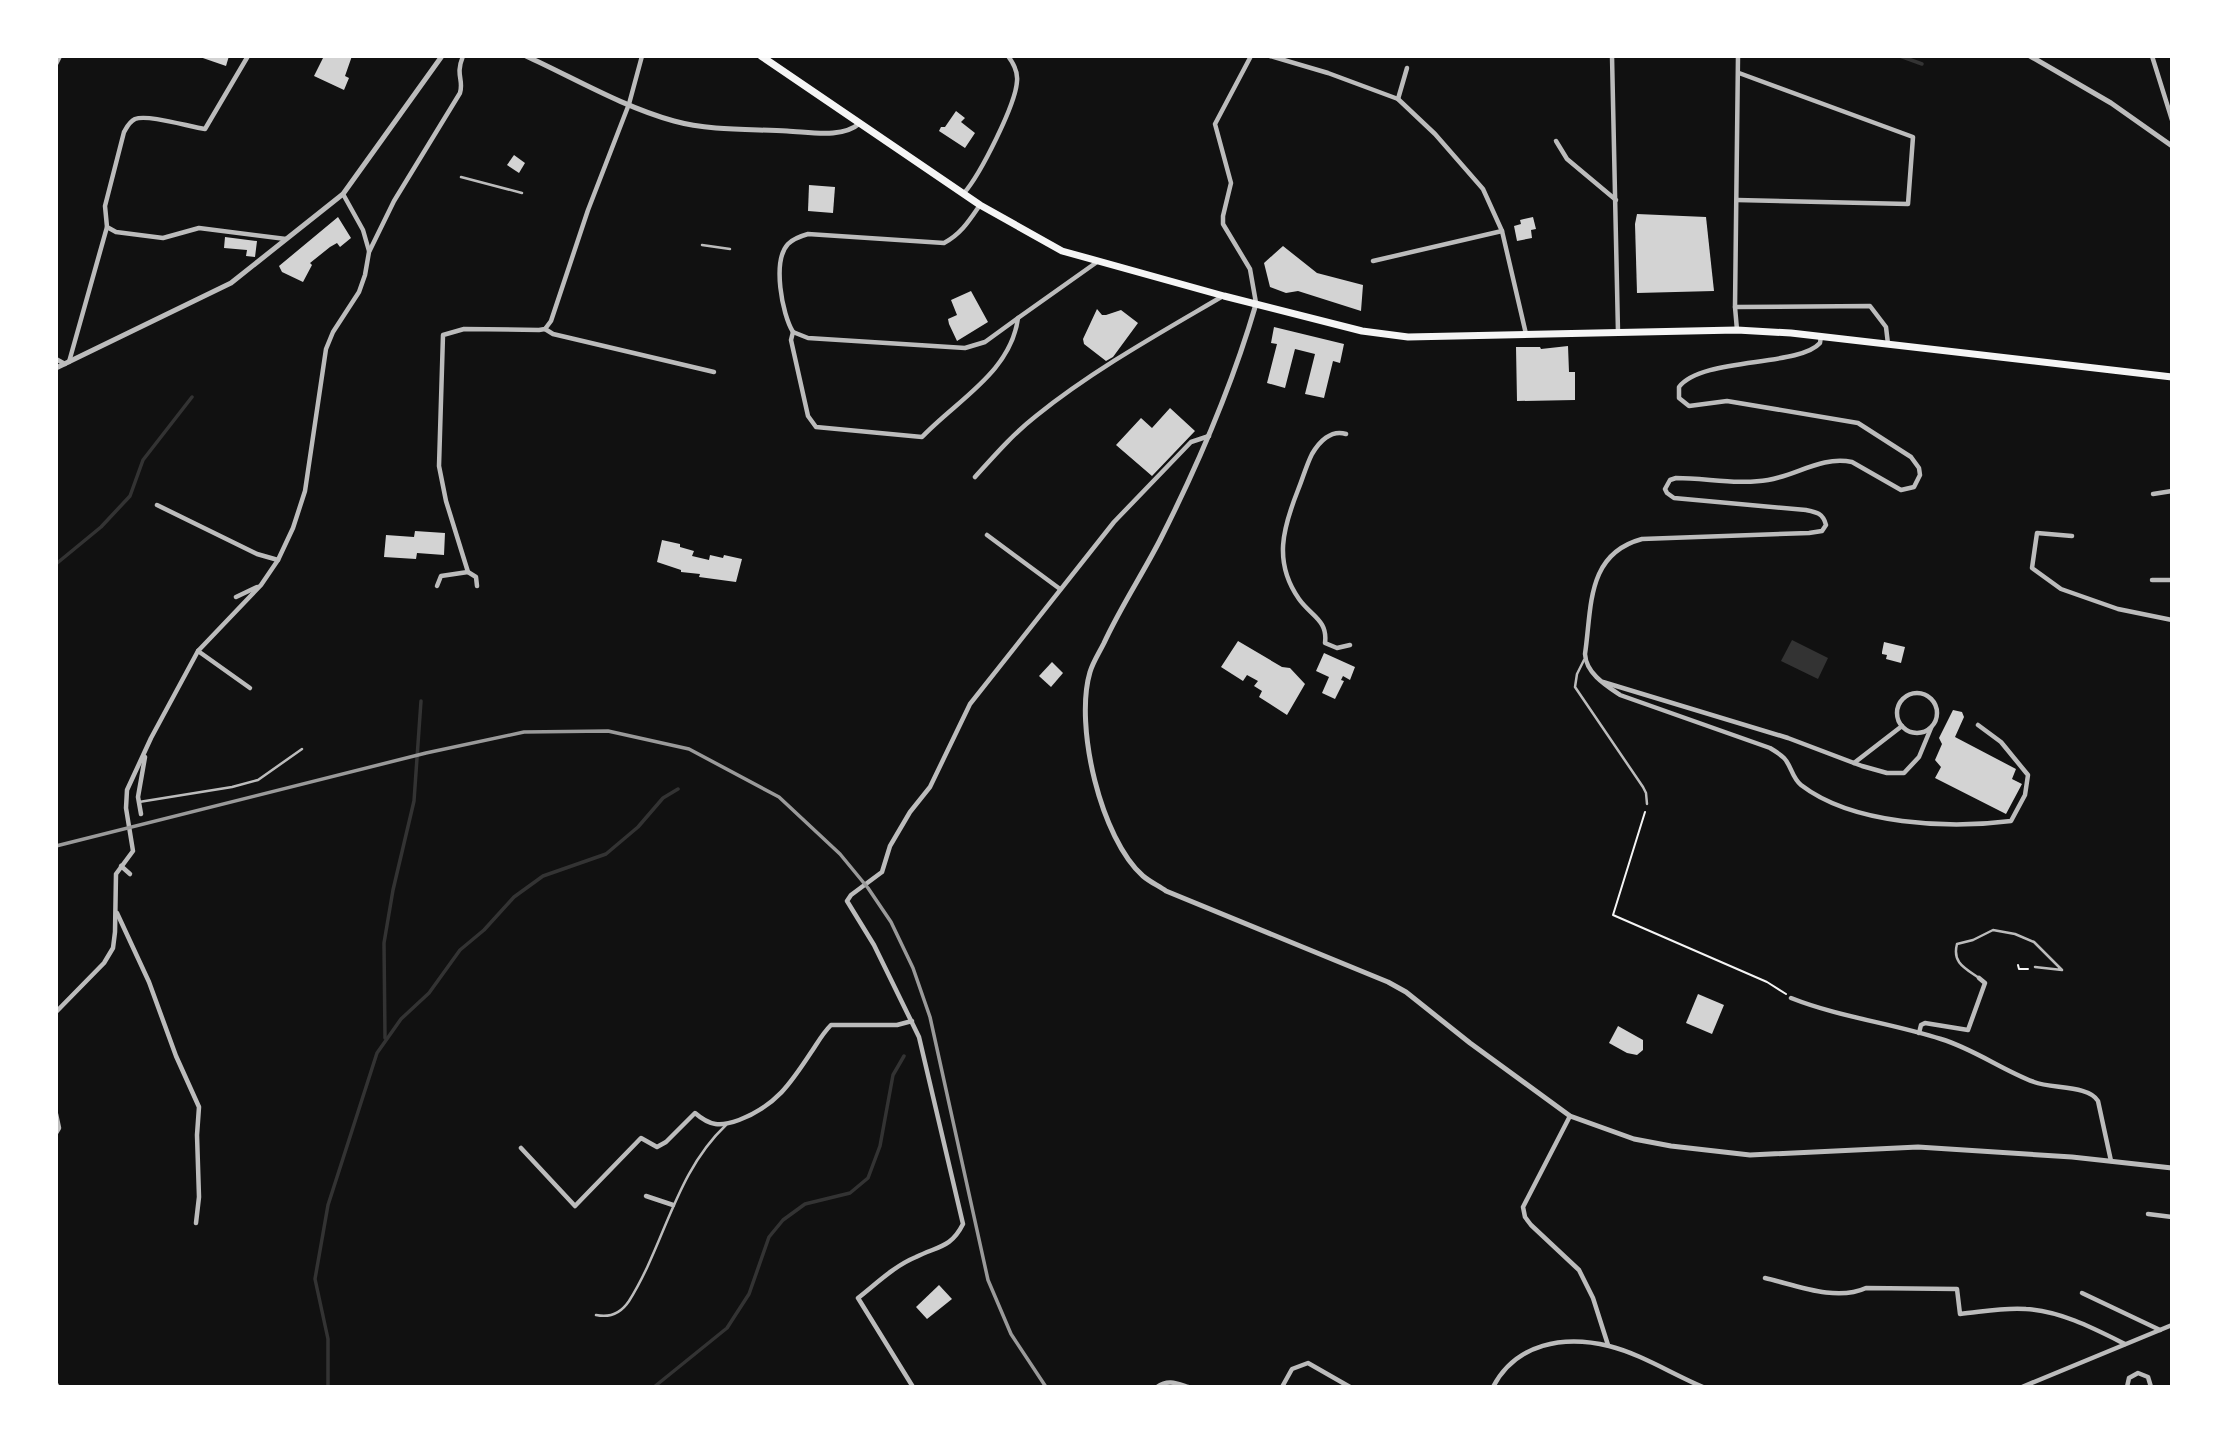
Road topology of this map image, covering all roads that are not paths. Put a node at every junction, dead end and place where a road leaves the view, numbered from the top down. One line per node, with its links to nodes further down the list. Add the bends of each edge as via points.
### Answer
1 (60, 56): 15 (street)
2 (248, 56): 31 (street, via 205,129 146,118 128,124 105,206)
3 (439, 56): 27 (street)
4 (463, 56): 36 (street, via 458,73 460,93 394,201)
5 (526, 56): 19 (street)
6 (642, 56): 19 (street)
7 (761, 56): 21 (main road)
8 (1008, 56): 26 (street, via 1017,74 1015,92 982,169)
9 (1251, 56): 40 (street, via 1215,124 1231,183 1223,224 1250,269)
10 (1270, 56): 18 (street)
11 (1612, 56): 28 (street)
12 (1738, 56): 17 (street)
13 (2030, 56): 23 (street, via 2104,98)
14 (2152, 56): 20 (street)
15 (56, 64)
16 (1407, 68): 18 (street)
17 (1739, 73): 29 (street); 29 (street, via 1913,137 1908,204)
18 (1398, 99): 32 (street, via 1483,189)
19 (629, 104): 21 (street, via 705,126 841,132); 43 (street)
20 (2172, 120)
21 (860, 123): 26 (main road)
22 (1556, 141): 28 (street, via 1567,159)
23 (2172, 146)
24 (461, 177): 25 (lane)
25 (522, 193)
26 (964, 193): 30 (main road)
27 (343, 194): 33 (street); 36 (street, via 363,230)
28 (1616, 200): 46 (street)
29 (1737, 200): 41 (street)
30 (980, 205): 38 (main road, via 1062,251); 45 (street, via 965,227 944,243 808,234 796,238 782,253 779,265 783,313)
31 (107, 227): 33 (street, via 163,238 199,228); 51 (street)
32 (1503, 231): 37 (street); 47 (street)
33 (287, 239): 51 (street, via 230,283)
34 (702, 245): 35 (lane)
35 (730, 249)
36 (369, 252): 63 (street, via 359,292 327,349 305,491)
37 (1373, 261)
38 (1097, 262): 39 (main road); 42 (street)
39 (1224, 296): 40 (main road); 57 (street, via 1035,416)
40 (1256, 304): 47 (main road, via 1396,336); 56 (street)
41 (1735, 307): 44 (street); 49 (street, via 1870,306 1886,327)
42 (1018, 318): 45 (street, via 985,342 965,348 808,338); 45 (street, via 1010,349 998,367 922,438 816,426 808,416)
43 (545, 329): 53 (street); 64 (street, via 464,328 443,335 439,466)
44 (1737, 330): 46 (main road); 48 (main road)
45 (793, 332)
46 (1618, 332): 47 (main road)
47 (1526, 334)
48 (1821, 335): 49 (main road); 75 (street, via 1814,350 1728,366 1687,380 1679,387 1679,398 1689,406 1727,401 1858,423 1911,457 1919,468 1918,482 1901,490 1852,462 1831,460 1766,480 1670,480 1665,489 1674,498 1805,510 1818,513 1826,525 1822,531 1809,533 1642,538 1619,547 1596,576)
49 (1888, 344): 54 (main road)
50 (56, 359): 51 (street)
51 (67, 363): 52 (street)
52 (56, 368)
53 (714, 372)
54 (2172, 377)
55 (1346, 434): 73 (street, via 1329,435 1305,467 1282,545 1287,574 1298,597 1324,624 1325,643 1337,648)
56 (1209, 436): 70 (street, via 1191,442 1114,523); 98 (street, via 1090,672 1085,703 1091,770 1113,831 1144,877 1166,891 1395,986)
57 (975, 477)
58 (2172, 491): 59 (street)
59 (2153, 494)
60 (157, 505): 63 (street)
61 (987, 535): 70 (street)
62 (2073, 536): 72 (street, via 2037,533 2032,568 2061,589 2119,609)
63 (278, 560): 67 (street)
64 (468, 572): 68 (street, via 441,576); 69 (street, via 476,577)
65 (2152, 580): 66 (street)
66 (2172, 580)
67 (261, 585): 71 (street); 74 (street)
68 (437, 586)
69 (477, 586)
70 (1060, 589): 95 (street, via 969,706 930,787 890,846 882,872 848,901)
71 (236, 597)
72 (2172, 620)
73 (1350, 645)
74 (198, 650): 77 (street); 82 (street)
75 (1585, 659): 76 (street); 86 (lane, via 1575,687 1643,787)
76 (1602, 682): 79 (street, via 1637,703 1770,748 1785,759 1800,784 1855,811 1894,820 1950,825 2011,821 2025,795 2028,775 2001,743); 83 (street, via 1788,738)
77 (250, 688)
78 (1902, 726): 80 (street, via 1913,733); 80 (street, via 1897,715 1900,703 1916,693 1936,705 1937,717); 83 (street)
79 (1978, 726)
80 (1931, 728): 83 (street, via 1919,757 1904,773)
81 (302, 749): 85 (lane, via 258,780)
82 (146, 750): 84 (street); 85 (street)
83 (1854, 763)
84 (126, 801): 85 (street); 88 (street, via 133,851)
85 (139, 802): 87 (street)
86 (1647, 804)
87 (141, 814)
88 (121, 866): 89 (street); 90 (street, via 116,874)
89 (130, 874)
90 (116, 909): 94 (street, via 113,948); 108 (street, via 199,1107)
91 (2035, 967): 92 (lane, via 2062,970 2034,942 1993,930 1956,944 1960,966)
92 (1979, 978): 96 (street, via 1985,983 1968,1030 1925,1023)
93 (1791, 998): 96 (street)
94 (56, 1012)
95 (912, 1021): 99 (street, via 831,1025 781,1096); 117 (street, via 963,1224 946,1245 916,1256 858,1298)
96 (1919, 1033): 102 (street, via 1953,1043 2048,1087 2095,1096)
97 (56, 1114): 100 (street)
98 (1570, 1116): 102 (street, via 1633,1139 1749,1155 1918,1147); 115 (street, via 1523,1207 1531,1225 1579,1270)
99 (726, 1125): 101 (street, via 709,1123 695,1113 662,1145 652,1146 641,1138 575,1206); 105 (lane, via 700,1154)
100 (56, 1133)
101 (521, 1148)
102 (2111, 1161): 103 (street)
103 (2172, 1168)
104 (646, 1196): 105 (street)
105 (673, 1205): 111 (lane, via 629,1301 614,1314)
106 (2148, 1214): 107 (street)
107 (2172, 1217)
108 (196, 1223)
109 (1765, 1278): 114 (street, via 1830,1293 1858,1292 1866,1287 1956,1289 1960,1314 2042,1310)
110 (2082, 1293): 113 (street)
111 (596, 1315)
112 (2172, 1325): 113 (street)
113 (2161, 1330): 114 (street)
114 (2125, 1344): 116 (street)
115 (1608, 1346): 122 (street, via 1547,1342 1515,1360); 123 (street)
116 (2030, 1386): 124 (street)
117 (913, 1387)
118 (1157, 1387): 119 (street, via 1172,1382)
119 (1188, 1387)
120 (1282, 1387): 121 (street, via 1292,1369 1308,1363)
121 (1350, 1387)
122 (1493, 1387)
123 (1703, 1387)
124 (2022, 1387)
125 (2127, 1387): 126 (street, via 2129,1378 2138,1373 2148,1377)
126 (2151, 1387)

